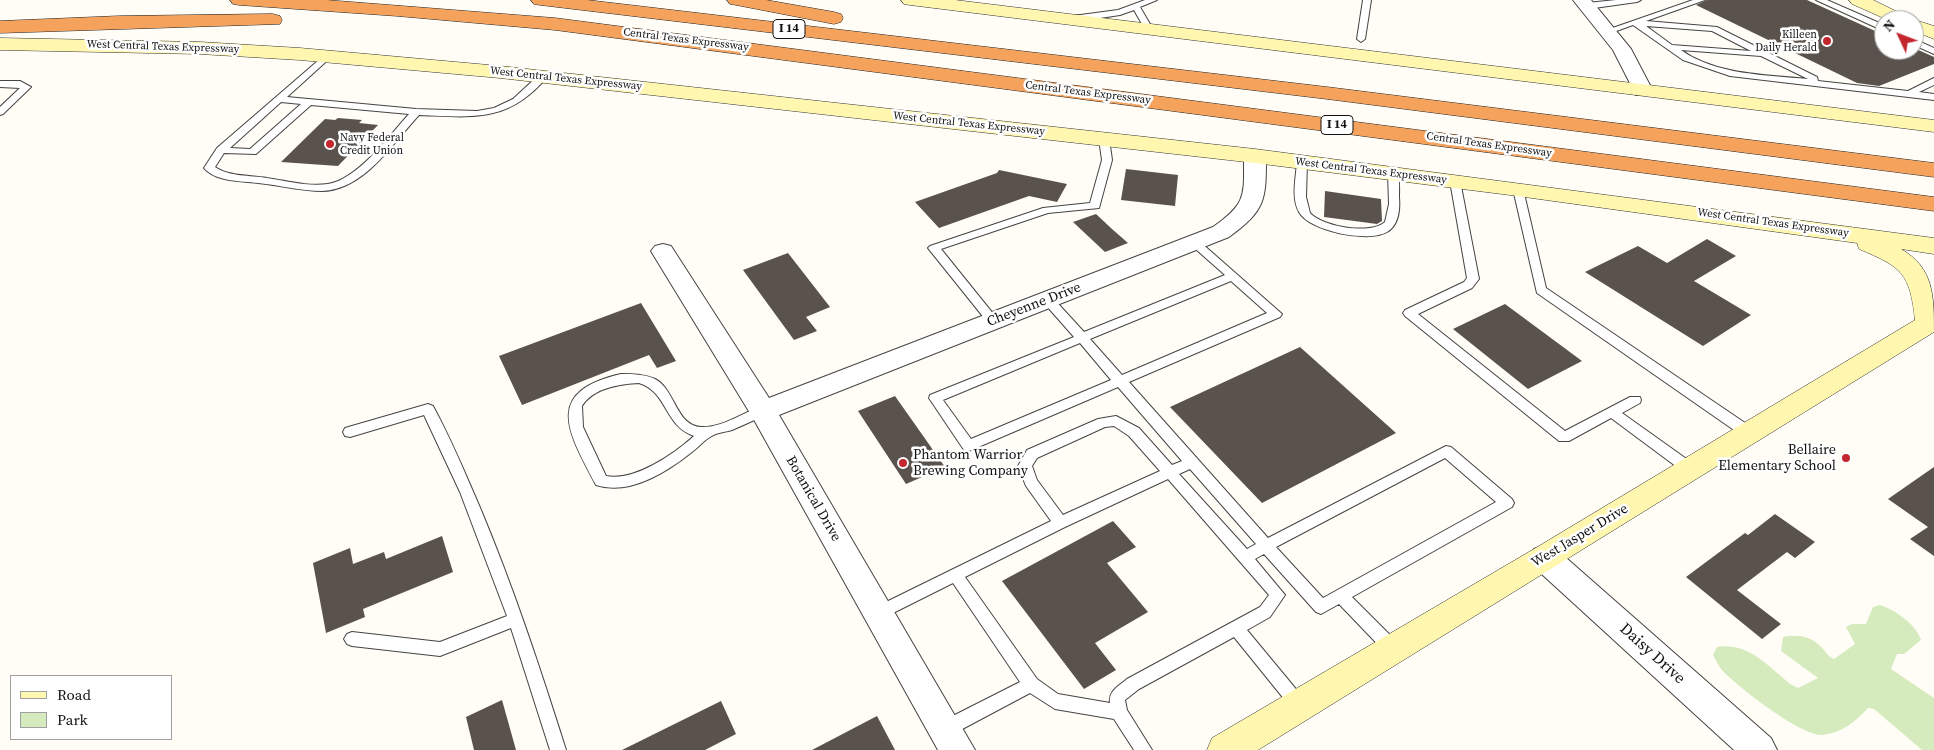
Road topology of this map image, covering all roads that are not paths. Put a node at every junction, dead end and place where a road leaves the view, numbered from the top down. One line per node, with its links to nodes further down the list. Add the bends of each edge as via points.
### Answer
1 (239, 0): 16 (highway, Central Texas Expressway / I 14)
2 (540, 0): 26 (highway, Central Texas Expressway / I 14)
3 (736, 0): 26 (highway, via 921,33)
4 (910, 0): 14 (main road)
5 (1153, 0): 12 (lane)
6 (1367, 0): 21 (lane)
7 (1638, 0): 11 (lane)
8 (1701, 0): 15 (lane)
9 (1820, 0): 17 (lane)
10 (1858, 0): 13 (main road)
11 (1584, 3): 20 (street)
12 (1136, 7): 14 (lane); 19 (lane)
13 (1881, 10)
14 (1064, 20): 19 (main road)
15 (1634, 22): 20 (lane); 23 (lane); 24 (lane, via 1714,29)
16 (555, 24): 18 (highway, via 494,27 231,19); 47 (highway, Central Texas Expressway / I 14)
17 (1874, 24)
18 (0, 27)
19 (1150, 31): 31 (main road)
20 (1608, 31): 31 (street, via 1622,49)
21 (1361, 38)
22 (0, 44): 25 (main road, West Central Texas Expressway, via 201,47)
23 (1671, 47): 24 (lane); 30 (lane, via 1686,58 1730,73)
24 (1764, 54): 30 (lane)
25 (327, 56): 27 (main road, West Central Texas Expressway); 34 (lane)
26 (1038, 60): 43 (highway, Central Texas Expressway / I 14)
27 (542, 77): 37 (lane, via 516,101 497,110 477,114); 39 (main road, West Central Texas Expressway)
28 (1934, 81): 32 (lane)
29 (0, 84): 36 (lane, via 26,87)
30 (1823, 84): 32 (lane)
31 (1643, 91): 38 (main road)
32 (1909, 94): 33 (lane)
33 (1934, 97)
34 (281, 99): 35 (lane); 40 (lane)
35 (310, 102): 37 (lane); 40 (lane, via 252,152)
36 (0, 112)
37 (416, 112): 40 (lane, via 354,178 333,187 215,173 209,168)
38 (1934, 126)
39 (1104, 139): 41 (main road, West Central Texas Expressway); 54 (lane, via 1106,160 1095,206 1047,210 934,248)
40 (221, 150)
41 (1254, 156): 42 (main road, West Central Texas Expressway); 49 (street, Cheyenne Drive, via 1254,200 1247,213 1221,232)
42 (1302, 162): 44 (main road, West Central Texas Expressway); 44 (lane, via 1301,204 1306,215 1320,224 1362,234 1380,232 1388,226 1395,213)
43 (1934, 170)
44 (1394, 173): 45 (main road, West Central Texas Expressway)
45 (1455, 181): 46 (main road, West Central Texas Expressway); 60 (lane, via 1473,279 1468,285 1409,312 1564,437)
46 (1518, 189): 48 (main road, West Central Texas Expressway); 63 (lane, via 1541,290)
47 (1934, 204)
48 (1836, 232): 50 (main road, West Central Texas Expressway); 55 (main road, via 1889,252 1914,268 1922,281)
49 (1195, 243): 52 (lane); 53 (street, Cheyenne Drive)
50 (1934, 246)
51 (663, 251): 59 (street, Botanical Drive)
52 (1233, 276): 56 (lane); 57 (lane, via 1276,314)
53 (1048, 300): 54 (street, Cheyenne Drive); 56 (lane)
54 (993, 321): 59 (street, Cheyenne Drive)
55 (1931, 321): 63 (main road, West Jasper Drive)
56 (1082, 338): 57 (lane); 57 (lane, via 935,398 969,446)
57 (1120, 381): 64 (lane)
58 (1635, 400): 60 (lane)
59 (763, 411): 62 (lane); 73 (street, Botanical Drive)
60 (1612, 412): 65 (lane)
61 (350, 432): 74 (lane, via 428,409 454,460)
62 (705, 433): 62 (lane, via 692,431 678,418 666,395 653,382 636,377 614,380 581,398 574,406 574,421 601,481 607,484 634,479 654,470 693,446)
63 (1749, 433): 65 (main road, West Jasper Drive)
64 (1192, 462): 66 (lane); 68 (lane)
65 (1690, 470): 70 (main road, West Jasper Drive)
66 (1170, 473): 67 (lane); 67 (lane, via 1134,432 1116,421 1103,422 1032,454 1025,466 1031,482); 69 (lane)
67 (1060, 523): 71 (lane)
68 (1266, 546): 69 (lane); 72 (lane, via 1321,607); 72 (lane, via 1446,451 1507,503)
69 (1245, 557): 75 (lane, via 1278,595 1266,612)
70 (1545, 558): 77 (main road, West Jasper Drive); 85 (street, Daisy Drive)
71 (955, 575): 73 (lane); 78 (lane)
72 (1341, 596): 77 (lane)
73 (879, 613): 81 (street, Botanical Drive)
74 (517, 619): 76 (lane, via 440,649); 83 (lane)
75 (1236, 628): 79 (lane); 80 (lane, via 1134,684 1117,697)
76 (352, 639)
77 (1394, 650): 79 (main road, West Jasper Drive)
78 (1031, 684): 80 (lane, via 1055,701); 81 (lane)
79 (1300, 705): 82 (main road, West Jasper Drive)
80 (1118, 712): 84 (lane)
81 (951, 740)
82 (1241, 746)
83 (558, 750)
84 (1144, 750)
85 (1759, 750)

